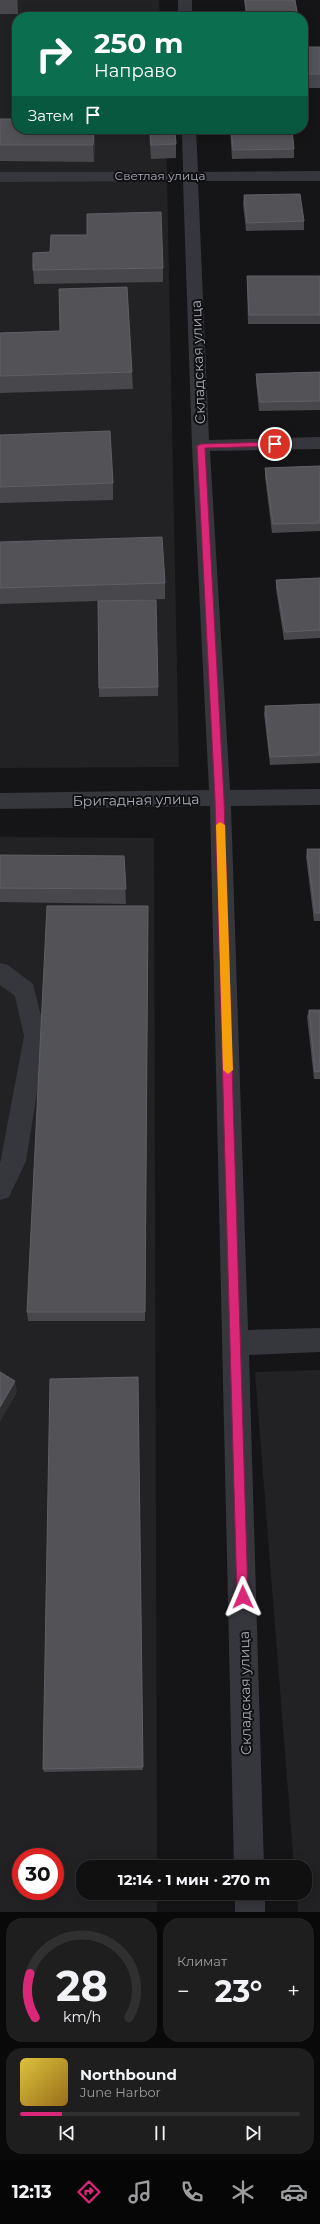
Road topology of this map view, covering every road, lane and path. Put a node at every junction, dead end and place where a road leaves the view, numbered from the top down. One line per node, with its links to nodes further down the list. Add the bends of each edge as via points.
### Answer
1 (185, 0): 2 (street)
2 (185, 12)
3 (189, 134): 4 (street, Складская улица)
4 (190, 176): 5 (street, Светлая улица); 6 (street, Светлая улица); 8 (street, Складская улица)
5 (320, 176)
6 (0, 177)
7 (320, 443): 8 (street)
8 (201, 446): 10 (street, Складская улица)
9 (320, 797): 10 (street, Бригадная улица)
10 (220, 799): 11 (street, Бригадная улица); 15 (street, Складская улица)
11 (0, 801)
12 (0, 972): 13 (street, via 25,990 35,1036 14,1161)
13 (0, 1189)
14 (320, 1340): 15 (street)
15 (236, 1343): 16 (street, Складская улица)
16 (249, 1860)
17 (250, 1900): 18 (street)
18 (250, 1912)

